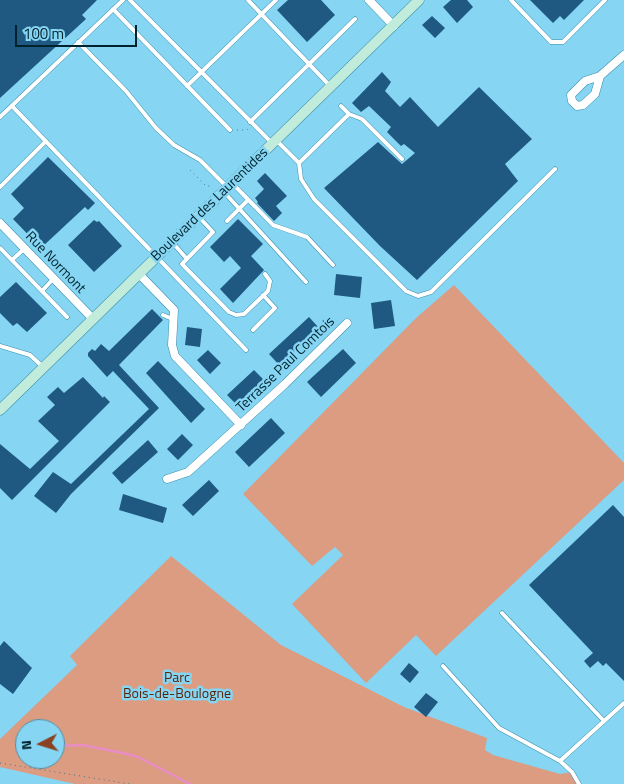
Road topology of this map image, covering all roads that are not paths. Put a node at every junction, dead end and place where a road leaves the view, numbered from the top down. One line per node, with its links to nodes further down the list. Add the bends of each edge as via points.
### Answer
1 (124, 0): 9 (lane)
2 (130, 0): 16 (lane)
3 (248, 0): 10 (lane)
4 (276, 0): 10 (lane)
5 (369, 0): 12 (street)
6 (419, 0): 12 (main road, Boulevard des Laurentides)
7 (510, 0): 8 (lane, via 551,42 563,42)
8 (605, 0)
9 (113, 9): 13 (lane); 18 (lane)
10 (261, 14): 15 (lane); 16 (lane)
11 (355, 20): 15 (lane)
12 (394, 26): 19 (main road, Boulevard des Laurentides)
13 (78, 42): 20 (lane); 32 (lane, via 126,91 156,128 174,145 200,160)
14 (624, 55): 17 (street)
15 (309, 64): 19 (lane); 24 (lane)
16 (201, 72): 18 (lane); 24 (lane)
17 (600, 76)
18 (187, 86): 25 (lane)
19 (331, 87): 27 (main road, Boulevard des Laurentides)
20 (12, 106): 23 (lane); 26 (lane)
21 (341, 106): 22 (lane)
22 (349, 114): 28 (lane, via 362,120); 29 (lane)
23 (0, 117)
24 (250, 122): 27 (lane)
25 (230, 130)
26 (46, 141): 31 (lane); 41 (lane)
27 (274, 142): 29 (lane); 32 (main road, Boulevard des Laurentides)
28 (402, 159)
29 (299, 163): 30 (lane, via 301,180 314,199 406,290 418,296 431,292)
30 (555, 169)
31 (0, 187)
32 (228, 187): 33 (lane); 34 (lane); 35 (main road, Boulevard des Laurentides)
33 (248, 200): 34 (lane); 44 (lane, via 273,225 307,236)
34 (239, 208): 36 (lane); 48 (lane)
35 (198, 216): 38 (main road, Boulevard des Laurentides); 42 (lane, via 213,232)
36 (227, 220)
37 (0, 223): 40 (street, Rue Normont)
38 (172, 242): 41 (main road, Boulevard des Laurentides); 42 (lane)
39 (0, 248): 43 (lane)
40 (24, 248): 43 (lane); 47 (street, Rue Normont)
41 (156, 258): 45 (main road, Boulevard des Laurentides); 58 (lane)
42 (187, 258): 50 (lane, via 182,264 232,314 246,313)
43 (12, 260): 49 (lane)
44 (333, 265)
45 (139, 274): 53 (main road, Boulevard des Laurentides); 54 (street, via 172,306)
46 (265, 274): 50 (lane, via 270,286)
47 (53, 279): 49 (lane); 53 (street, Rue Normont)
48 (306, 282)
49 (42, 291): 52 (lane)
50 (263, 296): 56 (lane, via 275,308)
51 (164, 315): 54 (lane)
52 (67, 317)
53 (93, 319): 59 (main road, Boulevard des Laurentides)
54 (175, 320): 61 (street, Terrasse Paul Comtois, via 172,346 175,356)
55 (347, 323): 61 (street, Terrasse Paul Comtois)
56 (253, 330)
57 (0, 346): 59 (lane, via 30,355)
58 (246, 350)
59 (43, 367): 60 (main road, Boulevard des Laurentides)
60 (0, 410)
61 (241, 425): 62 (street, Terrasse Paul Comtois, via 188,472)
62 (167, 479)
63 (502, 613): 66 (lane)
64 (443, 666): 67 (lane, via 499,728)
65 (624, 703): 66 (lane)
66 (604, 721): 67 (lane)
67 (560, 761): 68 (lane, via 572,772)
68 (578, 784)

